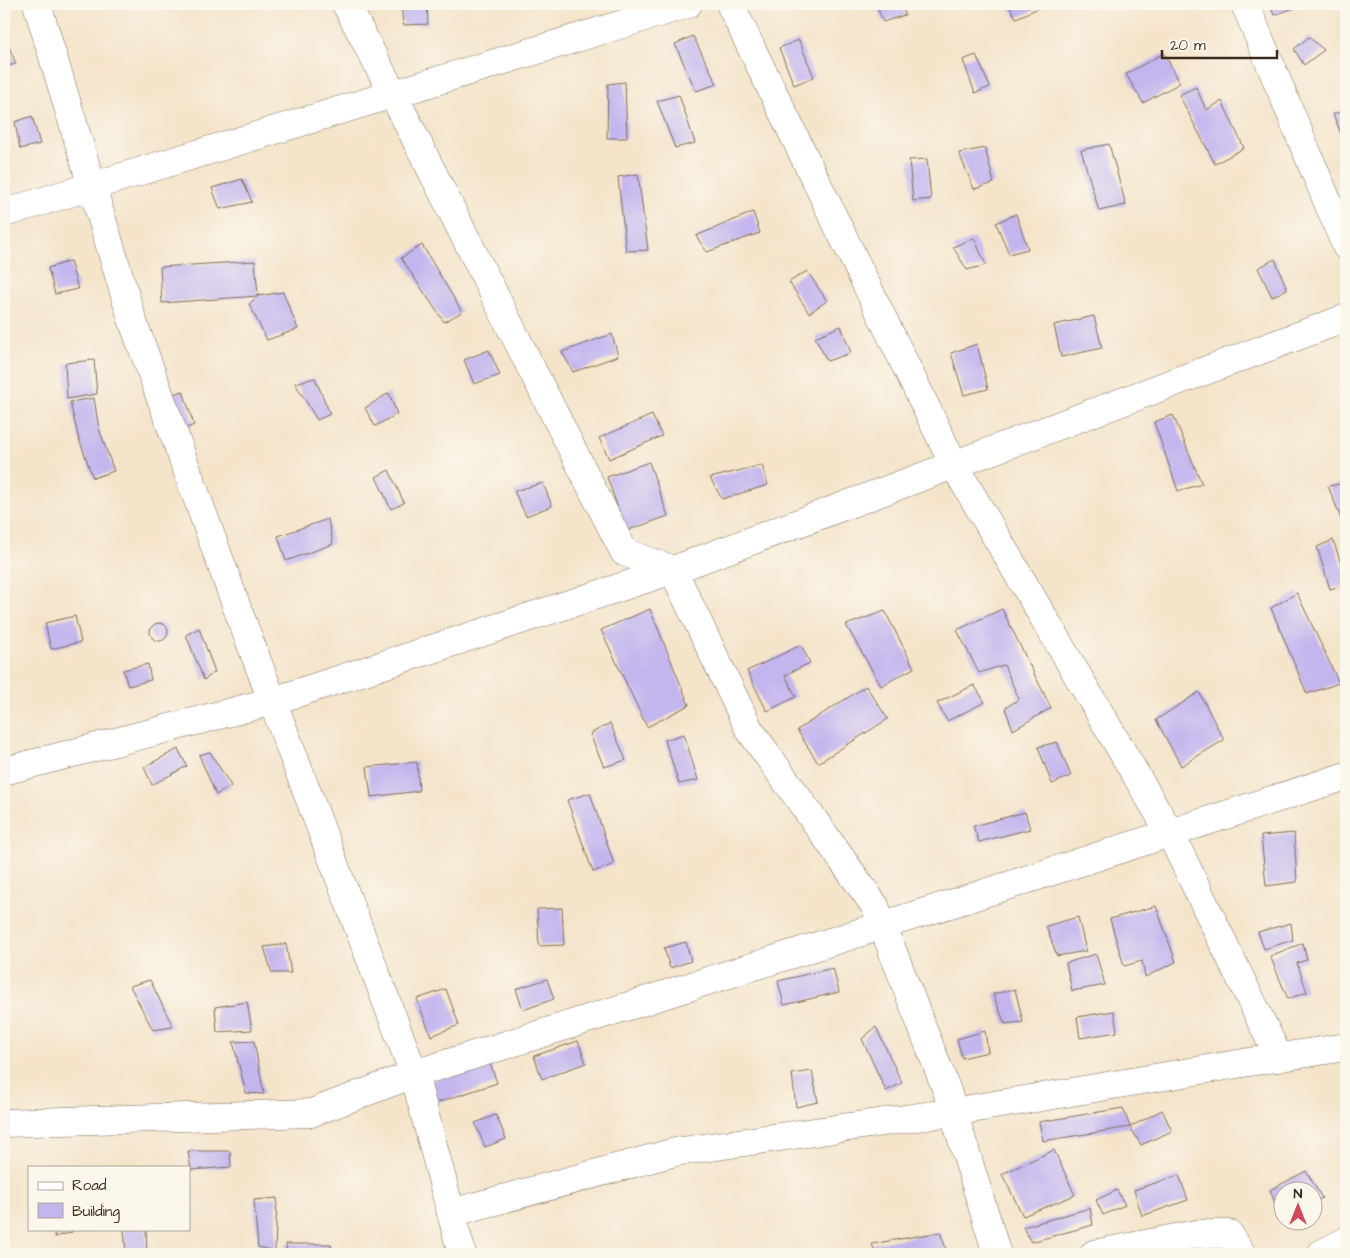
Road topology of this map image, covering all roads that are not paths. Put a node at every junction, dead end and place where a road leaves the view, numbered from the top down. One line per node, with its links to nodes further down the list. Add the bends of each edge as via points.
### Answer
1 (37, 4): 7 (street)
2 (346, 4): 6 (street)
3 (688, 4): 6 (street)
4 (730, 4): 11 (street)
5 (1245, 4): 9 (street)
6 (393, 94): 7 (street); 12 (street, via 624,552)
7 (92, 186): 8 (street); 13 (street, via 133,322)
8 (4, 213)
9 (1346, 246)
10 (1346, 318): 11 (street)
11 (954, 465): 12 (street); 16 (street)
12 (673, 570): 13 (street); 17 (street, via 749,729 875,906)
13 (273, 701): 14 (street); 20 (street)
14 (4, 771)
15 (1346, 776): 16 (street)
16 (1170, 833): 17 (street); 19 (street)
17 (882, 925): 20 (street); 21 (street)
18 (1346, 1047): 19 (street)
19 (1279, 1058): 21 (street)
20 (414, 1074): 22 (street, via 311,1113); 23 (street)
21 (953, 1112): 23 (street, via 675,1152); 26 (street)
22 (4, 1123)
23 (451, 1213): 25 (street)
24 (1346, 1241): 29 (street)
25 (462, 1254)
26 (997, 1254)
27 (1094, 1254): 28 (street, via 1196,1234 1229,1234)
28 (1242, 1254)
29 (1321, 1254)

